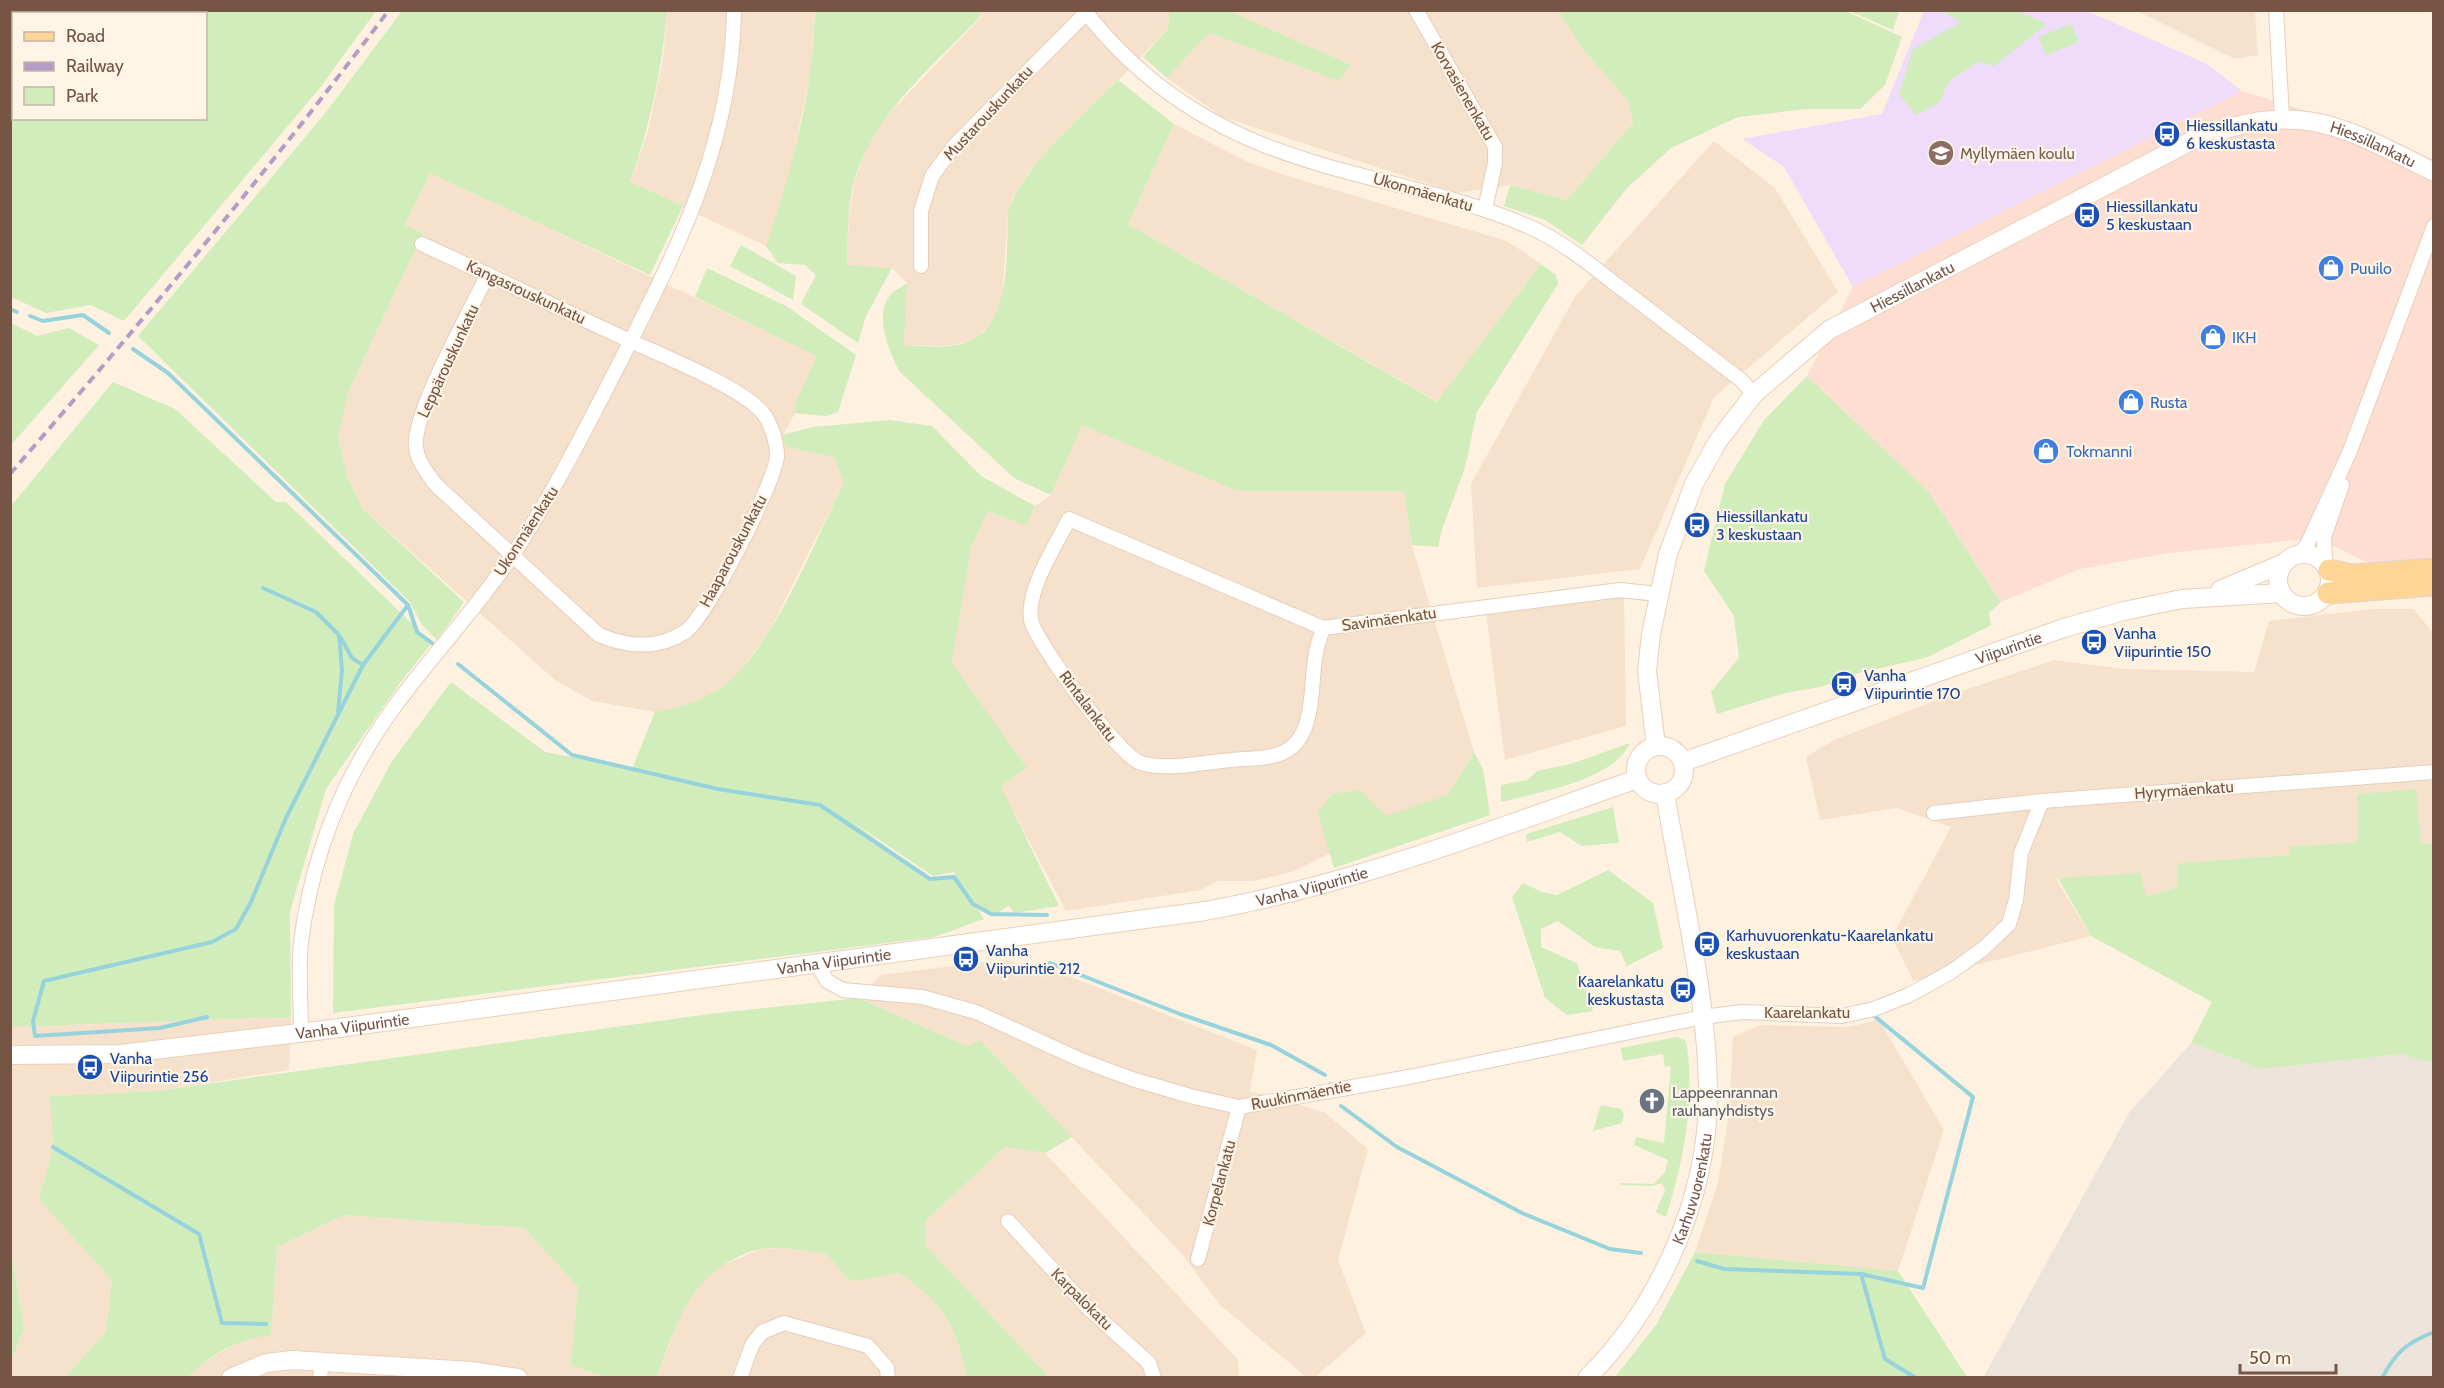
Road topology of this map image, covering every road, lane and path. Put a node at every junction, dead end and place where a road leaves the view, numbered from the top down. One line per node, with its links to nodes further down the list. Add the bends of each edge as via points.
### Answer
1 (734, 10): 12 (street, Ukonmäenkatu, via 727,96 704,183)
2 (1416, 10): 7 (street, Korvasienenkatu, via 1493,140 1495,163)
3 (2276, 10): 5 (street)
4 (1085, 12): 7 (street, Ukonmäenkatu, via 1128,60 1169,94 1211,121 1287,154); 10 (street, Mustarouskunkatu, via 956,145 932,176 921,211)
5 (2282, 117): 6 (street, Hiessillankatu, via 2341,128); 13 (street, Hiessillankatu, via 2226,128 2193,140 1985,247 1829,330)
6 (2433, 172)
7 (1485, 209): 13 (street, Ukonmäenkatu, via 1571,250)
8 (2433, 226): 14 (street)
9 (422, 244): 11 (street, Kangasrouskunkatu)
10 (921, 266)
11 (488, 274): 12 (street, Kangasrouskunkatu); 16 (street, Leppärouskunkatu, via 423,409 416,448 435,485)
12 (630, 341): 16 (street, Ukonmäenkatu, via 560,478); 16 (street, Haaparouskunkatu, via 744,396 763,414 773,434 777,456 770,480 710,602 687,630 669,640 646,645 620,644 599,635)
13 (1754, 394): 22 (street, Hiessillankatu, via 1718,441 1694,484)
14 (2350, 451): 17 (street, via 2307,545); 18 (street, via 2324,537)
15 (1069, 519): 25 (street, Savimäenkatu); 25 (street, Rintalankatu, via 1034,589 1031,619 1052,659 1111,737 1140,762 1164,765 1270,756 1293,746 1308,715 1315,656)
16 (513, 555): 35 (street, Ukonmäenkatu, via 395,705 341,797 324,839 301,944)
17 (2291, 559): 18 (street, via 2317,557); 23 (street, via 2279,573); 24 (street, Viipurintie)
18 (2327, 567): 19 (main road, via 2352,575); 21 (street)
19 (2433, 569)
20 (2433, 585): 21 (main road)
21 (2328, 593): 23 (street, via 2316,604 2301,606)
22 (1658, 594): 25 (street, Savimäenkatu, via 1620,590); 26 (street, Hiessillankatu, via 1647,671)
23 (2282, 594): 24 (street, Viipurintie)
24 (2202, 597): 27 (street, Viipurintie, via 2124,611 2064,628)
25 (1323, 628)
26 (1656, 746): 27 (street, via 1673,749); 29 (street, via 1642,755)
27 (1683, 762): 30 (street, via 1685,770 1679,785)
28 (2433, 772): 31 (street, Hyrymäenkatu)
29 (1637, 778): 30 (street, via 1649,791); 33 (street, Vanha Viipurintie, via 1379,869 1303,891 1193,912)
30 (1665, 794): 34 (street, Karhuvuorenkatu)
31 (2042, 801): 32 (street, Hyrymäenkatu); 34 (street, Kaarelankatu, via 2021,853 2009,924 1951,972 1909,995 1842,1016 1742,1012)
32 (1935, 813)
33 (817, 964): 35 (street, Vanha Viipurintie); 37 (street, Ruukinmäentie, via 827,981 843,990 922,997 965,1009 1081,1060 1190,1096)
34 (1703, 1017): 37 (street, Ruukinmäentie); 47 (street, Karhuvuorenkatu, via 1708,1095 1705,1138 1694,1189 1664,1272 1632,1323)
35 (301, 1033): 36 (street, Vanha Viipurintie, via 120,1054)
36 (10, 1054)
37 (1239, 1107): 39 (street, Korpelankatu)
38 (1008, 1221): 46 (street, Karpalokatu, via 1088,1308 1149,1363)
39 (1198, 1259)
40 (321, 1369): 41 (street); 42 (street, via 266,1363)
41 (471, 1374): 43 (street)
42 (231, 1377)
43 (518, 1377)
44 (740, 1377): 45 (street, via 752,1345 762,1332 784,1323 868,1346 887,1368)
45 (888, 1377)
46 (1154, 1377)
47 (1587, 1377)

